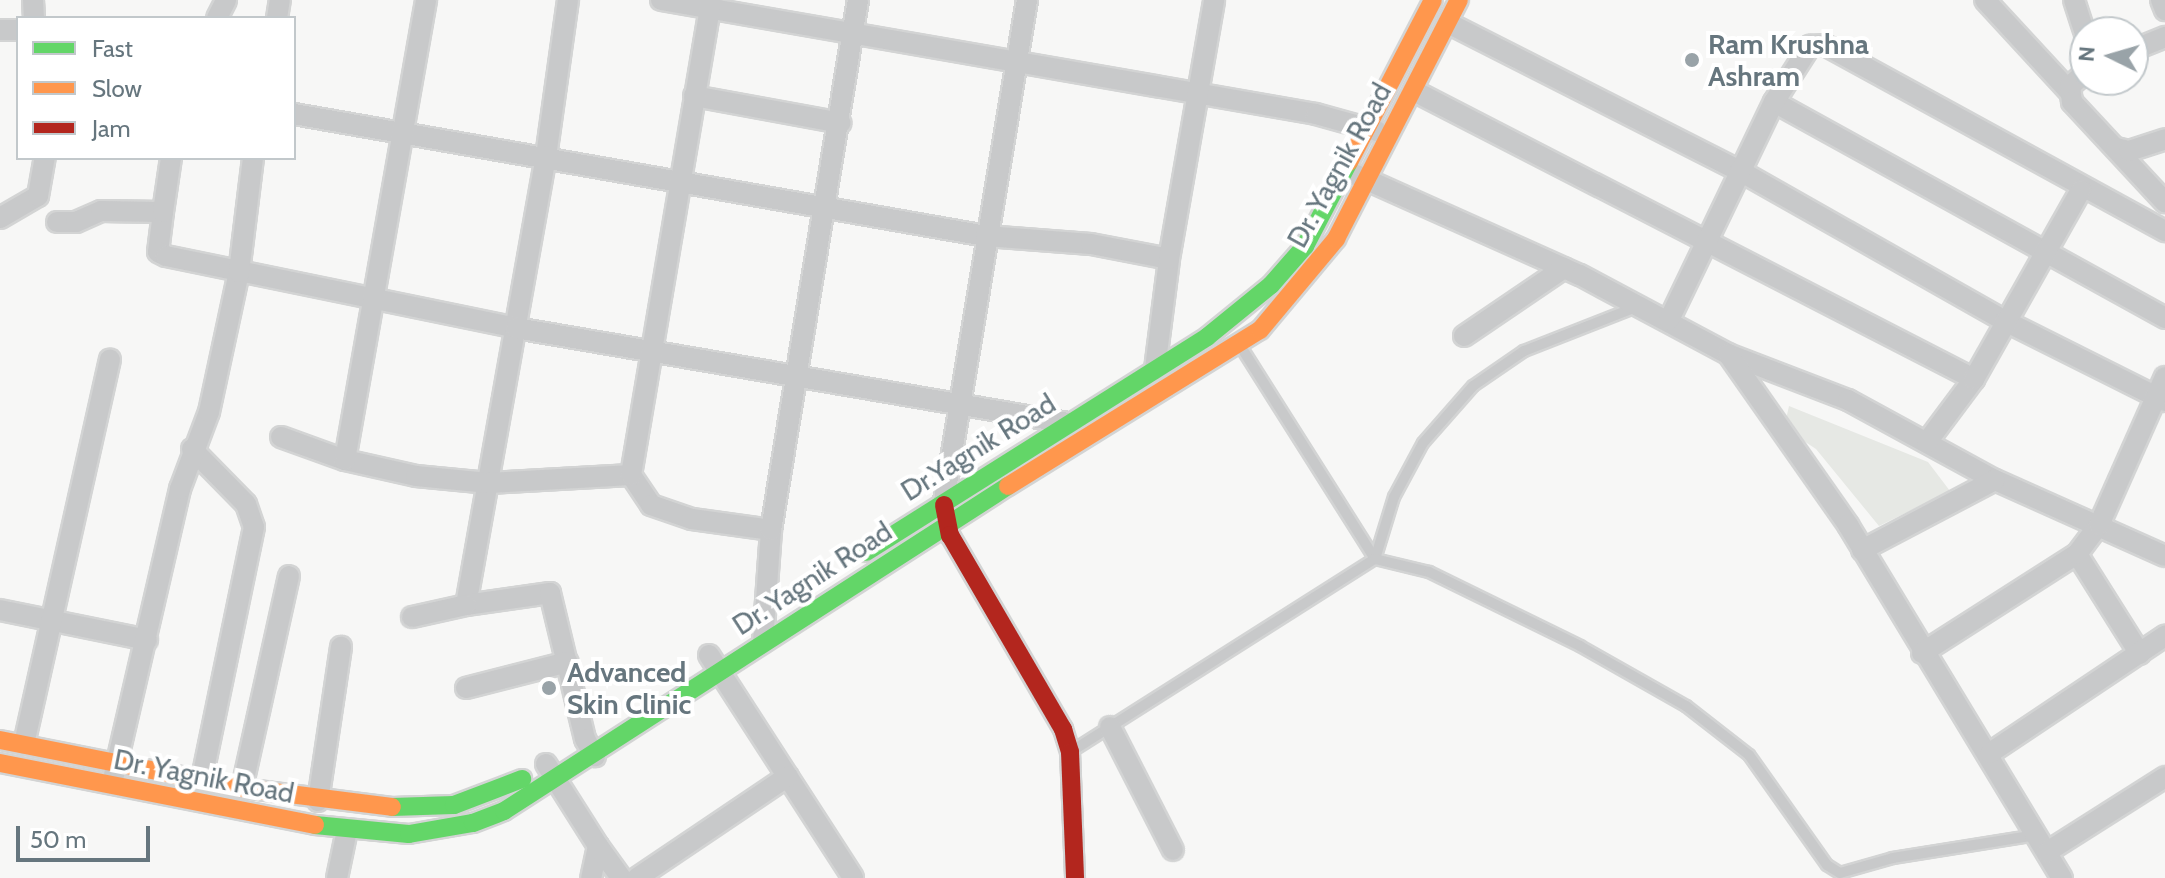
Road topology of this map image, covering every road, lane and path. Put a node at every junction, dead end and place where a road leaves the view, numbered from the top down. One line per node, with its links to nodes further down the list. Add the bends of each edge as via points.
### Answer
1 (426, 0): 25 (street)
2 (568, 0): 29 (street)
3 (661, 0): 11 (street)
4 (858, 0): 14 (street)
5 (1027, 0): 15 (street)
6 (1214, 0): 18 (street)
7 (1433, 0): 24 (street, Dr.Yagnik Road)
8 (1459, 0): 13 (street, Dr. Yagnik Road)
9 (1985, 0): 17 (street)
10 (2161, 0): 12 (street)
11 (710, 4): 14 (street); 19 (street)
12 (2165, 10)
13 (1448, 23): 16 (street, Dr. Yagnik Road); 34 (street)
14 (853, 32): 15 (street); 23 (street)
15 (1017, 63): 18 (street); 44 (street)
16 (1414, 91): 26 (street, Dr. Yagnik Road); 45 (street)
17 (2069, 91)
18 (1198, 94): 24 (street); 47 (street)
19 (694, 96): 23 (street); 36 (street)
20 (2070, 96): 28 (street)
21 (1774, 102): 34 (street); 37 (street, via 1801,52 1825,45); 46 (street)
22 (296, 114): 25 (street)
23 (841, 123): 39 (street)
24 (1369, 128): 26 (street); 33 (street, Dr.Yagnik Road)
25 (401, 134): 29 (street); 50 (street)
26 (1390, 137): 35 (street, Dr. Yagnik Road)
27 (2165, 139): 28 (street, via 2129,151)
28 (2116, 148): 38 (street)
29 (546, 156): 36 (street); 56 (street)
30 (45, 160): 41 (street, via 38,196)
31 (171, 160): 40 (street)
32 (253, 160): 49 (street)
33 (1346, 170): 35 (street); 55 (street, Dr.Yagnik Road, via 1305,246)
34 (1740, 171): 45 (street); 54 (street)
35 (1369, 180): 48 (street); 58 (street, Dr. Yagnik Road, via 1304,282)
36 (681, 182): 39 (street); 59 (street)
37 (2081, 190): 43 (street); 46 (street)
38 (2165, 202)
39 (828, 205): 44 (street); 63 (street)
40 (163, 212): 42 (street, via 101,211 76,222); 49 (street, via 158,252)
41 (0, 218)
42 (57, 222)
43 (2165, 231)
44 (986, 236): 47 (street, via 1091,244); 67 (street)
45 (1703, 242): 53 (street); 65 (street)
46 (2045, 254): 52 (street); 54 (street)
47 (1169, 259): 62 (street)
48 (1564, 268): 51 (street); 57 (street)
49 (239, 272): 50 (street); 71 (street, via 209,412)
50 (374, 298): 56 (street); 72 (street)
51 (1641, 305): 53 (street); 83 (lane, via 1524,351 1473,386 1423,443 1394,497)
52 (2165, 318)
53 (1669, 320): 60 (street)
54 (2005, 321): 65 (street); 66 (street)
55 (1226, 324): 58 (lane); 62 (street, Dr.Yagnik Road)
56 (516, 328): 59 (street); 75 (street)
57 (1464, 336)
58 (1240, 345): 77 (street, Dr. Yagnik Road); 83 (lane)
59 (654, 348): 63 (street); 73 (street)
60 (1728, 354): 70 (street, via 1848,400); 80 (street)
61 (110, 360): 91 (street)
62 (1155, 369): 68 (street, Dr.Yagnik Road)
63 (797, 376): 67 (street); 79 (street)
64 (2165, 377): 66 (street)
65 (1974, 379): 70 (street)
66 (2160, 399): 78 (street)
67 (958, 402): 68 (street); 76 (street)
68 (1068, 423): 76 (street, Dr.Yagnik Road)
69 (281, 437): 72 (street)
70 (1927, 442): 74 (street)
71 (192, 449): 93 (street); 112 (street, via 246,504 254,527)
72 (345, 460): 75 (street, via 416,476)
73 (631, 475): 75 (street); 79 (street, via 651,505 692,519)
74 (1995, 480): 78 (street); 80 (street)
75 (489, 483): 87 (street)
76 (944, 501): 77 (street); 84 (street, Dr.Yagnik Road)
77 (945, 525): 94 (street, Dr. Yagnik Road); 105 (street, via 1050,701)
78 (2099, 525): 81 (street); 82 (street)
79 (771, 530): 90 (street)
80 (1862, 550): 96 (street)
81 (2077, 554): 96 (street); 97 (street)
82 (2165, 556)
83 (1375, 559): 101 (lane); 120 (lane, via 1429,572 1580,646 1686,706 1749,755)
84 (850, 562)
85 (289, 576): 114 (street)
86 (788, 603): 90 (street)
87 (466, 605): 89 (street); 98 (street, via 550,593)
88 (0, 610): 91 (street)
89 (412, 617)
90 (763, 619): 94 (street); 99 (street)
91 (48, 620): 93 (street); 103 (street)
92 (2165, 636): 97 (street)
93 (147, 640): 108 (street)
94 (763, 642): 99 (street, Dr. Yagnik Road)
95 (341, 647): 115 (street)
96 (1922, 653): 106 (street)
97 (2140, 654): 106 (street)
98 (568, 662): 100 (street); 104 (street)
99 (715, 664): 104 (street, Dr. Yagnik Road); 110 (street)
100 (466, 688)
101 (1110, 727): 105 (lane); 119 (street)
102 (0, 740): 103 (street)
103 (24, 744): 108 (street)
104 (590, 748): 109 (street, Dr. Yagnik Road)
105 (1070, 752): 126 (street)
106 (1990, 753): 117 (street)
107 (0, 763): 113 (street, Dr. Yagnik Road)
108 (117, 763): 112 (street); 113 (street)
109 (551, 772): 115 (street, via 454,805 380,807); 116 (street, Dr. Yagnik Road, via 473,823 409,834); 118 (street)
110 (788, 776): 124 (street); 125 (street)
111 (2165, 777): 117 (street)
112 (202, 779): 114 (street)
113 (112, 787): 116 (street, Dr. Yagnik Road)
114 (242, 788): 115 (street)
115 (318, 801)
116 (347, 830): 121 (street)
117 (2042, 843): 120 (lane, via 1893,858); 127 (street)
118 (598, 846): 122 (street); 123 (street)
119 (1173, 850)
120 (1838, 876)
121 (337, 878)
122 (591, 878)
123 (621, 878)
124 (637, 878)
125 (853, 878)
126 (1075, 878)
127 (2062, 878)

